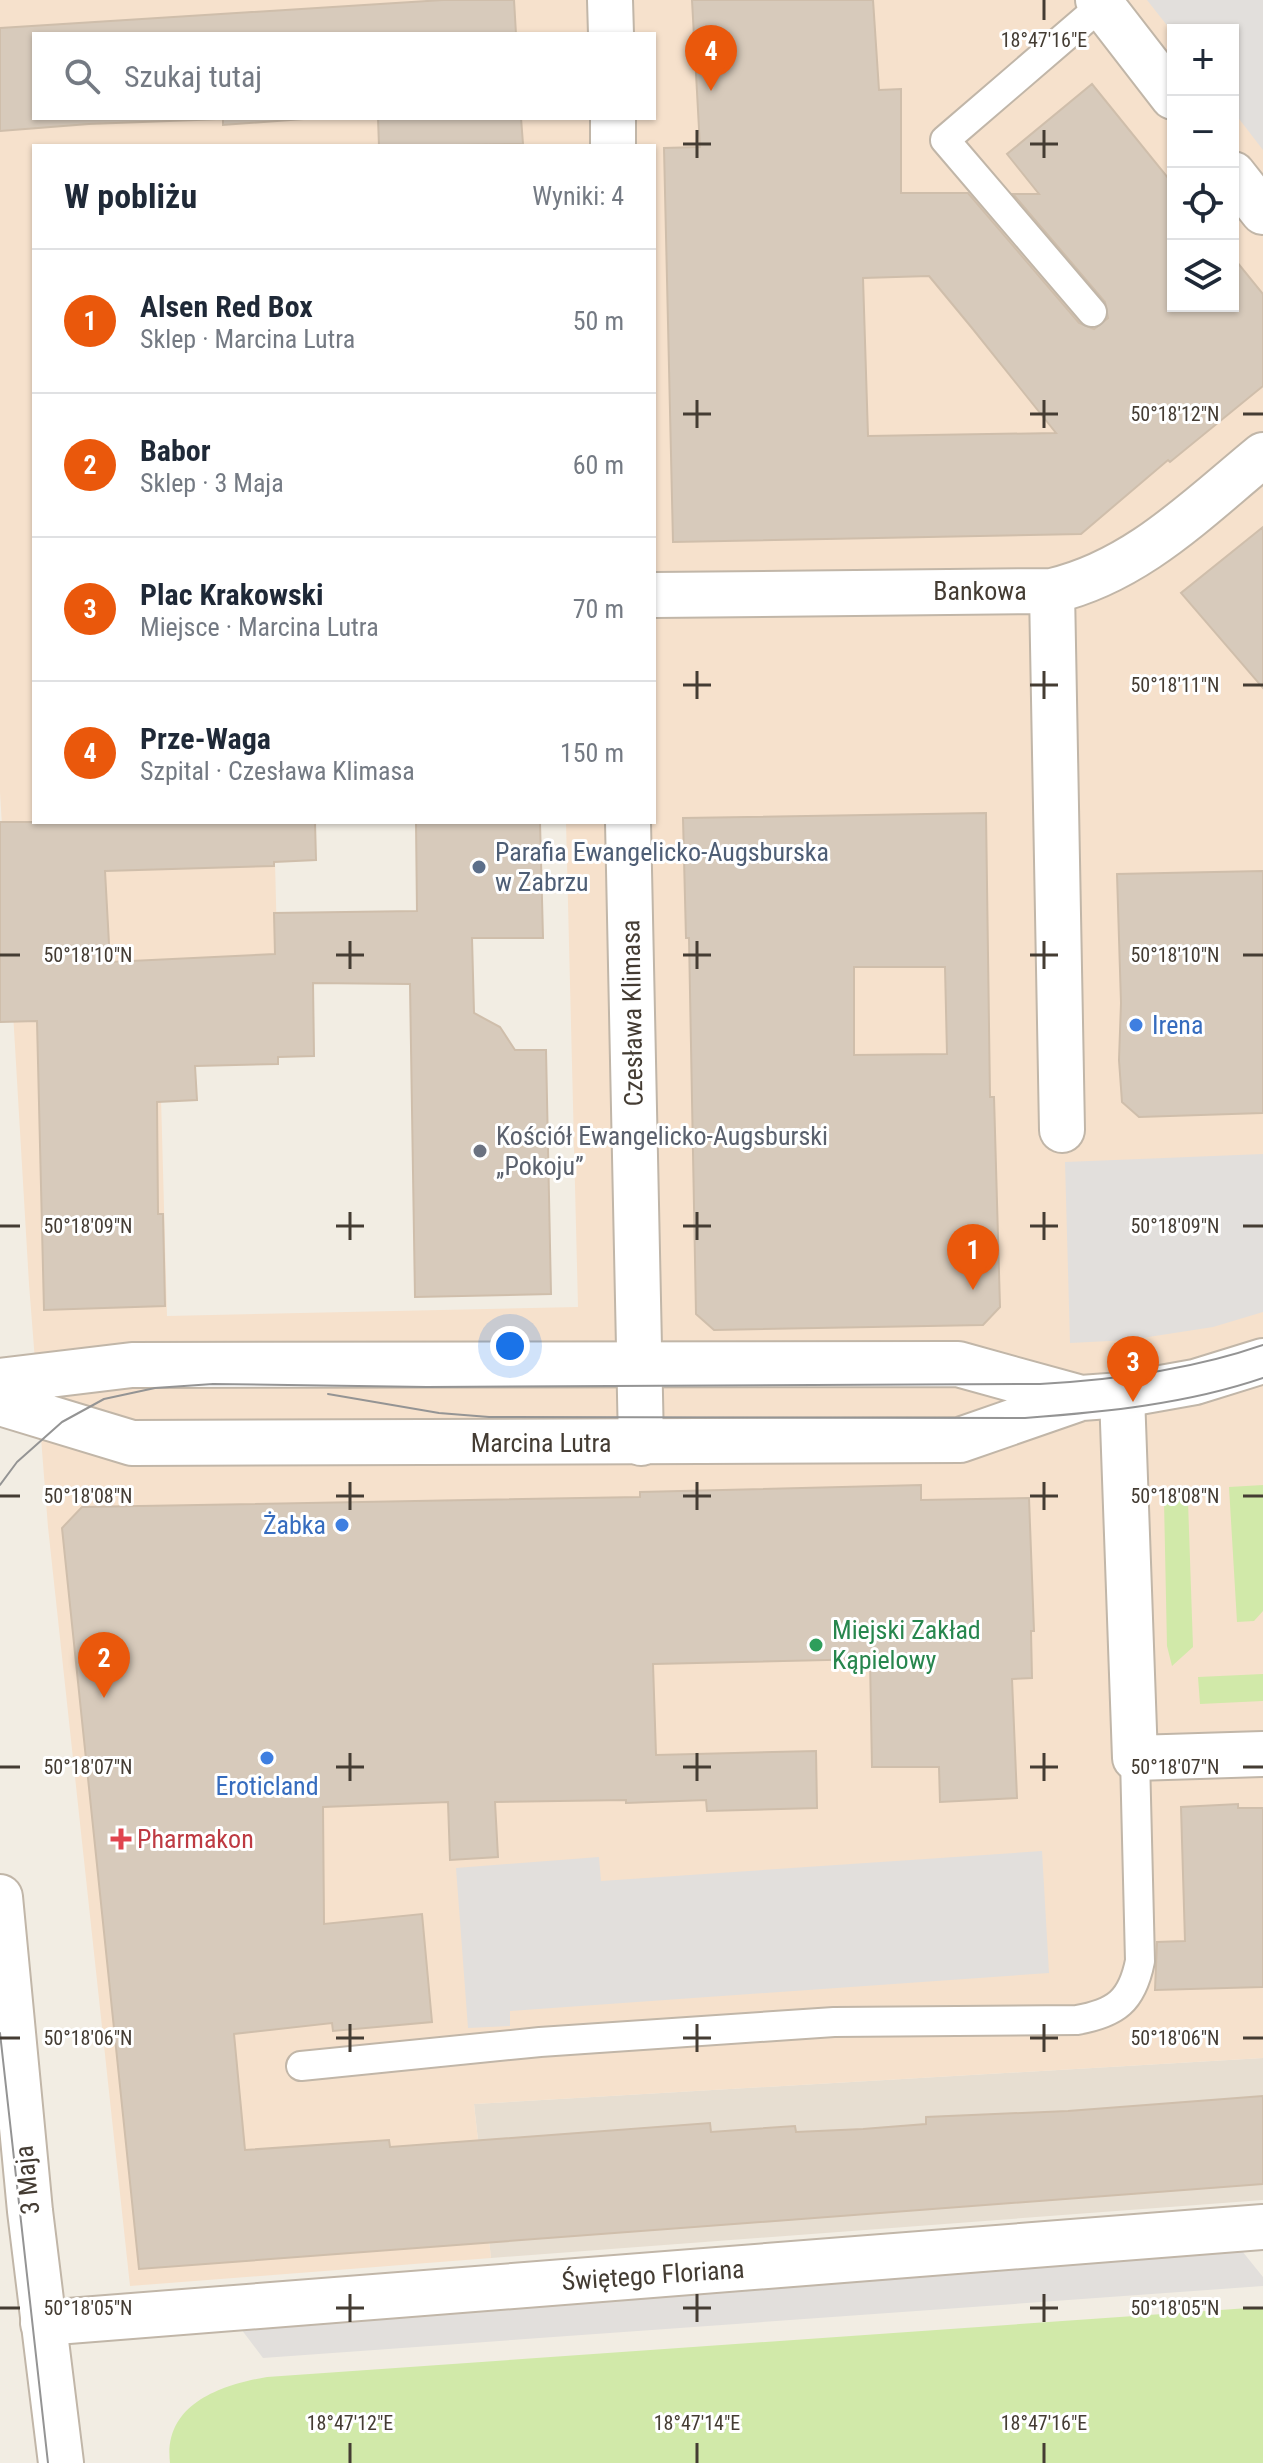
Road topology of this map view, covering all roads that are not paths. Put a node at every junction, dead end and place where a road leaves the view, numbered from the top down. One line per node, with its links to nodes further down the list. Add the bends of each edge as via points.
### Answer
1 (610, 0): 3 (street)
2 (1100, 3): 4 (street); 9 (lane, via 945,140)
3 (611, 32)
4 (1172, 96)
5 (613, 120): 6 (street)
6 (613, 144)
7 (1239, 182): 8 (street)
8 (1263, 212)
9 (1092, 312)
10 (1263, 455): 11 (street, Bankowa, via 1140,555 1089,582)
11 (1052, 591): 12 (street, Bankowa); 14 (street)
12 (656, 595)
13 (628, 824): 16 (street, Czesława Klimasa)
14 (1062, 1130)
15 (1263, 1361): 18 (street, Marcina Lutra, via 1195,1382)
16 (639, 1364): 17 (street, Marcina Lutra, via 132,1365); 18 (street, Marcina Lutra, via 958,1364); 20 (street, Czesława Klimasa)
17 (0, 1381)
18 (1102, 1397): 20 (street, Marcina Lutra, via 960,1440); 22 (street)
19 (0, 1403): 20 (street, Marcina Lutra, via 132,1443)
20 (641, 1443)
21 (1263, 1754): 22 (street)
22 (1135, 1758): 24 (lane, via 1140,1961 1135,1984 1104,2015 1077,2020 834,2022 688,2030)
23 (0, 1897): 26 (street, 3 Maja)
24 (301, 2066)
25 (1263, 2227): 26 (street, Świętego Floriana)
26 (43, 2323): 27 (street, 3 Maja)
27 (61, 2463)

